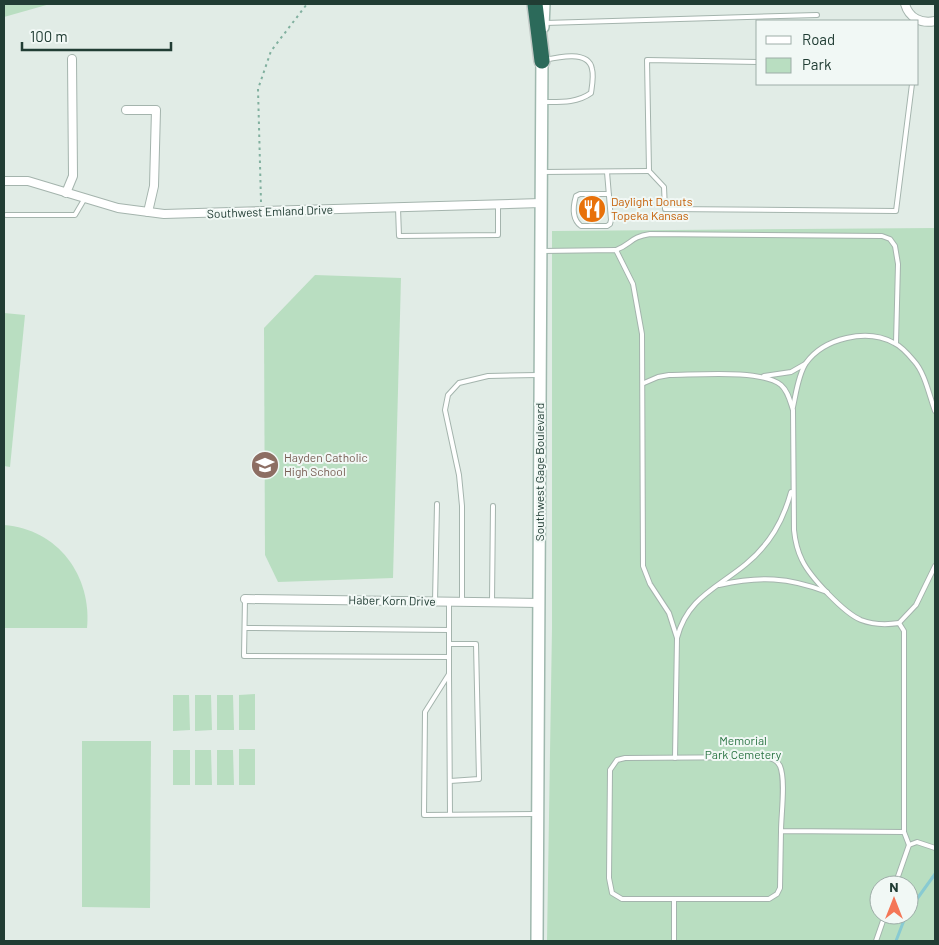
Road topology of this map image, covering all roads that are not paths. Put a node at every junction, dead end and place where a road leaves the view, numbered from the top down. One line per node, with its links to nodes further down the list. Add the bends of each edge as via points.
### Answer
1 (535, 4): 10 (highway)
2 (544, 4): 8 (main road, Southwest Gage Boulevard)
3 (905, 4): 5 (street)
4 (817, 15): 8 (lane)
5 (917, 20)
6 (919, 21): 7 (street)
7 (935, 21)
8 (543, 23): 10 (main road, Southwest Gage Boulevard)
9 (72, 60): 19 (street, via 73,176)
10 (542, 61): 13 (main road, Southwest Gage Boulevard); 13 (lane, via 579,56 592,67 591,94 571,102)
11 (756, 62): 15 (lane, via 647,60)
12 (912, 85): 15 (lane, via 896,211 665,209 664,187)
13 (542, 102): 16 (main road, Southwest Gage Boulevard)
14 (126, 110): 25 (street, via 156,110 154,186)
15 (649, 171): 17 (lane)
16 (541, 172): 17 (lane); 22 (main road, Southwest Gage Boulevard)
17 (607, 172): 20 (lane)
18 (4, 181): 19 (street, Southwest Emland Drive, via 28,181)
19 (66, 193): 21 (street, Southwest Emland Drive)
20 (609, 194): 20 (lane, via 610,224 581,226 577,223 576,196)
21 (85, 198): 25 (street, Southwest Emland Drive, via 118,208); 26 (lane, via 75,215)
22 (541, 203): 23 (street, Southwest Emland Drive); 28 (main road, Southwest Gage Boulevard)
23 (498, 205): 24 (street, Southwest Emland Drive); 24 (lane, via 498,235 399,236)
24 (398, 208): 25 (street, Southwest Emland Drive)
25 (148, 212)
26 (6, 215)
27 (616, 250): 28 (lane); 29 (lane, via 625,247 631,239 650,234 882,236 890,239 897,254); 33 (lane, via 633,284 639,310)
28 (541, 251): 31 (main road, Southwest Gage Boulevard)
29 (896, 343): 30 (lane, via 884,338 853,336 822,350); 35 (lane, via 916,363)
30 (805, 364): 32 (lane, via 790,372); 34 (lane)
31 (540, 375): 45 (lane, via 488,376 459,383 448,395 445,410 462,506); 47 (main road, Southwest Gage Boulevard)
32 (762, 376): 33 (lane, via 669,375); 34 (lane, via 782,386)
33 (644, 383): 51 (lane, via 643,566 647,580 669,613)
34 (793, 410): 36 (lane)
35 (935, 411)
36 (793, 488): 40 (lane, via 776,531 748,563); 41 (lane, via 796,544 812,576)
37 (437, 504): 43 (lane)
38 (493, 506): 46 (lane)
39 (935, 566): 48 (lane, via 916,605)
40 (717, 585): 41 (lane, via 766,578 808,584); 51 (lane, via 688,610)
41 (829, 592): 48 (lane, via 859,620 872,624)
42 (245, 599): 43 (street, Haber Korn Drive); 49 (lane)
43 (435, 602): 44 (street, Haber Korn Drive)
44 (450, 602): 45 (street, Haber Korn Drive); 50 (lane)
45 (462, 602): 46 (street, Haber Korn Drive)
46 (492, 602): 47 (street, Haber Korn Drive)
47 (539, 602): 58 (main road, Southwest Gage Boulevard)
48 (899, 623): 60 (lane, via 906,643)
49 (245, 628): 50 (lane); 53 (lane, via 244,656)
50 (449, 630): 52 (lane)
51 (677, 638): 55 (lane)
52 (449, 644): 53 (lane); 56 (lane, via 476,644 479,779)
53 (449, 657): 54 (lane)
54 (449, 674): 56 (lane); 57 (lane, via 424,712 424,815)
55 (675, 758): 59 (lane, via 767,757 775,760 782,776); 64 (lane, via 625,758 612,764 609,868 610,888 616,897)
56 (450, 781): 57 (lane)
57 (450, 814): 58 (lane)
58 (538, 814): 66 (main road, Southwest Gage Boulevard)
59 (781, 831): 60 (lane); 64 (lane, via 780,888 773,897 763,900)
60 (904, 832): 61 (lane)
61 (910, 845): 62 (lane, via 917,842); 63 (lane)
62 (935, 848)
63 (899, 875)
64 (674, 899): 67 (lane)
65 (882, 925): 68 (lane)
66 (537, 941)
67 (674, 941)
68 (876, 941)

